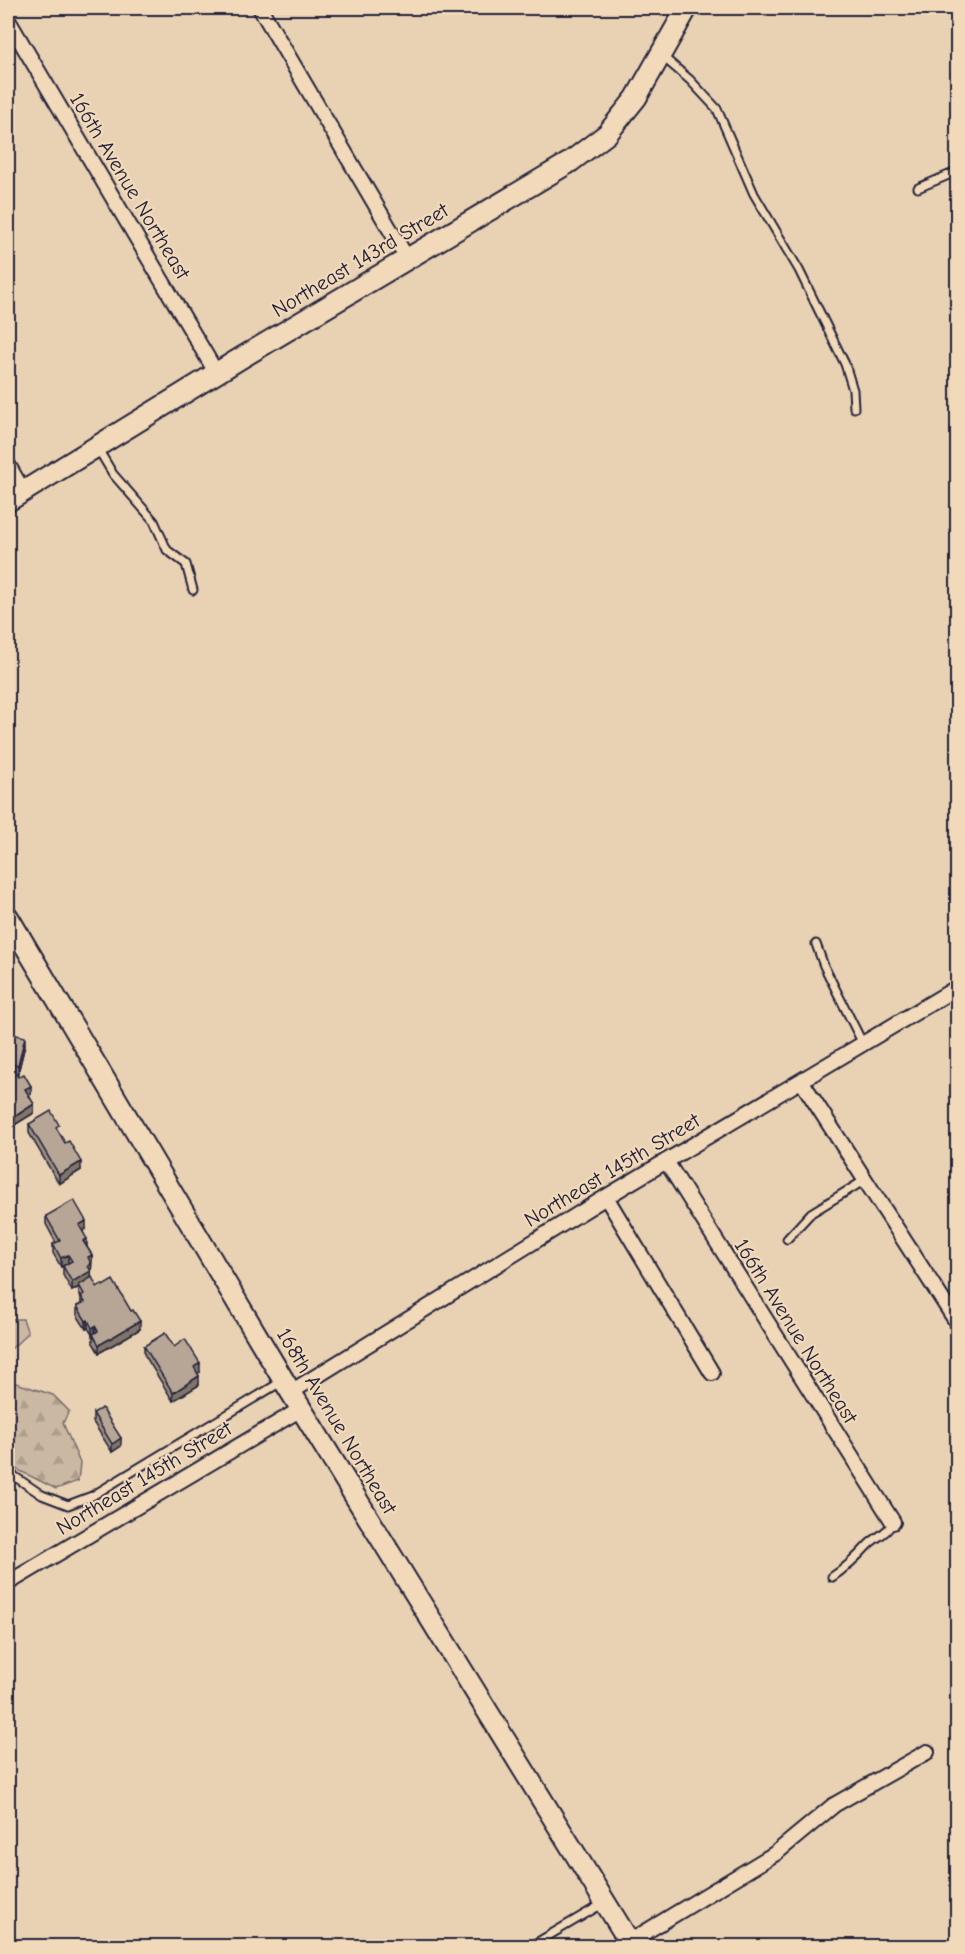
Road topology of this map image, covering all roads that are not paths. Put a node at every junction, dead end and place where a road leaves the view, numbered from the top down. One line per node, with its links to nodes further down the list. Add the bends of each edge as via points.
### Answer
1 (260, 8): 7 (street)
2 (687, 8): 4 (street, Northeast 143rd Street)
3 (8, 20): 8 (street, 166th Avenue Northeast)
4 (661, 55): 7 (street, Northeast 143rd Street, via 636,98 607,134 570,162); 9 (lane, via 717,108 754,194 799,270 845,364)
5 (957, 171): 6 (lane)
6 (918, 188)
7 (408, 260): 8 (street, Northeast 143rd Street)
8 (217, 374): 10 (street, Northeast 143rd Street)
9 (854, 408)
10 (97, 446): 12 (street, Northeast 143rd Street); 13 (lane, via 113,474 154,521 167,549 186,564)
11 (8, 465): 12 (street)
12 (15, 496)
13 (192, 590)
14 (8, 916): 25 (street, 168th Avenue Northeast)
15 (816, 944): 17 (lane)
16 (957, 987): 17 (street, Northeast 145th Street)
17 (863, 1044): 18 (street, Northeast 145th Street)
18 (802, 1082): 19 (street, Northeast 145th Street); 20 (street)
19 (666, 1161): 21 (street, Northeast 145th Street); 28 (street, 166th Avenue Northeast)
20 (864, 1180): 22 (lane, via 811,1213); 23 (street)
21 (606, 1197): 24 (street); 25 (street, Northeast 145th Street)
22 (787, 1239)
23 (957, 1324)
24 (712, 1373)
25 (287, 1386): 26 (street, 168th Avenue Northeast); 27 (lane, via 92,1496 68,1505 42,1495)
26 (301, 1409): 30 (street, Northeast 145th Street); 32 (street, 168th Avenue Northeast)
27 (8, 1472)
28 (893, 1522): 29 (lane, via 855,1561)
29 (832, 1577)
30 (8, 1583)
31 (927, 1752): 33 (street, via 834,1805 776,1853)
32 (604, 1903): 33 (street, 168th Avenue Northeast); 34 (lane)
33 (630, 1945)
34 (531, 1947)

